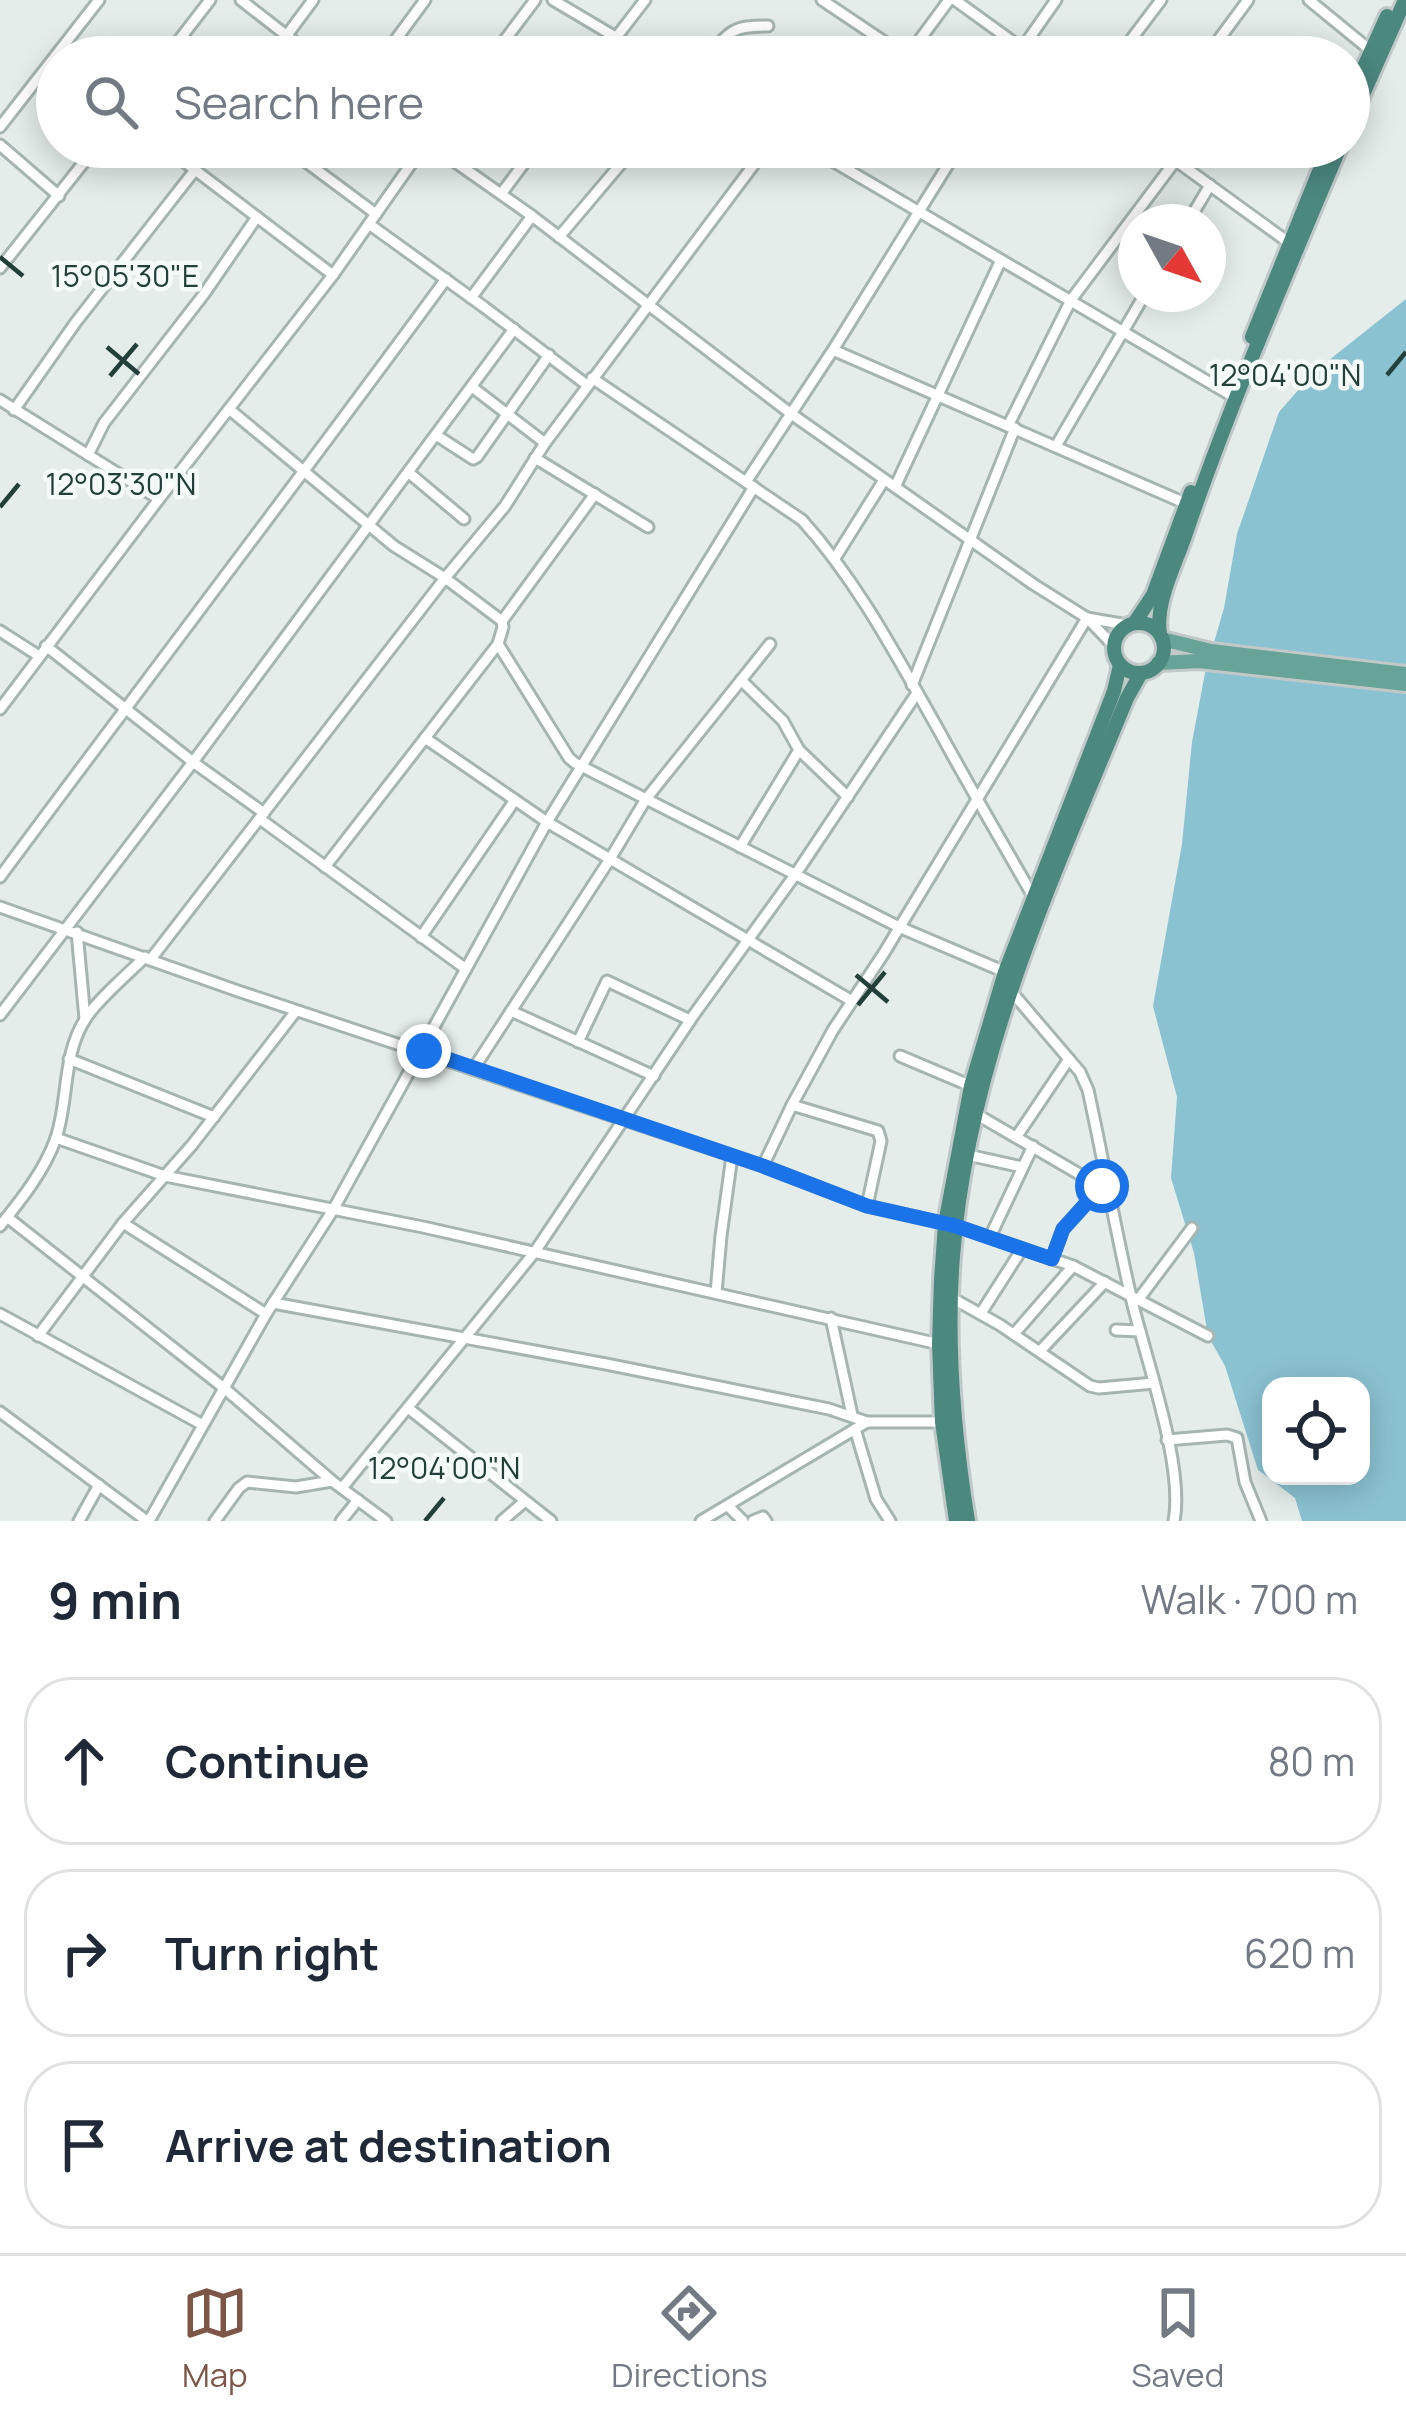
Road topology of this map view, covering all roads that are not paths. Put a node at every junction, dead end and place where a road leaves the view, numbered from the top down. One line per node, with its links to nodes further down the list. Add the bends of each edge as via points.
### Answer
1 (99, 0): 19 (street)
2 (210, 0): 20 (street)
3 (241, 0): 18 (street)
4 (313, 0): 18 (street)
5 (425, 0): 21 (street)
6 (535, 0): 22 (street)
7 (554, 0): 23 (street)
8 (645, 0): 24 (street)
9 (822, 0): 26 (street)
10 (952, 0): 27 (street); 28 (street)
11 (1056, 0): 29 (street)
12 (1161, 0): 30 (street)
13 (1248, 0): 31 (street)
14 (1309, 0): 32 (street)
15 (1394, 0): 33 (highway)
16 (1405, 0): 34 (highway)
17 (768, 26): 25 (street)
18 (287, 35)
19 (74, 36)
20 (182, 36)
21 (398, 36)
22 (507, 36)
23 (614, 36)
24 (617, 36)
25 (726, 36)
26 (876, 36)
27 (924, 36)
28 (998, 36)
29 (1031, 36)
30 (1134, 36)
31 (1221, 36)
32 (1353, 36)
33 (1370, 50)
34 (1370, 79)
35 (36, 86): 36 (street)
36 (0, 127)
37 (0, 145): 56 (street)
38 (80, 168): 56 (street)
39 (193, 168): 52 (street)
40 (314, 168): 59 (street)
41 (408, 168): 59 (street)
42 (464, 168): 54 (street)
43 (520, 168): 54 (street)
44 (618, 168): 63 (street)
45 (751, 168): 71 (street)
46 (844, 168): 58 (street)
47 (946, 168): 58 (street)
48 (1170, 168): 70 (street)
49 (1187, 168): 53 (street)
50 (1323, 168): 55 (highway)
51 (1329, 168): 55 (highway)
52 (196, 170): 61 (street); 83 (street)
53 (1210, 185): 57 (street); 64 (street)
54 (501, 194): 60 (street)
55 (1315, 194): 64 (highway); 110 (highway, via 1195,507 1160,610)
56 (59, 196): 66 (street)
57 (1199, 204)
58 (918, 212): 65 (street); 75 (street)
59 (376, 214): 62 (street)
60 (532, 216): 63 (street); 69 (street)
61 (257, 217): 67 (street); 90 (street)
62 (369, 224): 67 (street); 68 (street)
63 (560, 238): 71 (street)
64 (1288, 242): 79 (highway)
65 (1001, 260): 70 (street); 80 (street)
66 (0, 268)
67 (333, 275): 82 (street)
68 (446, 280): 69 (street); 92 (street)
69 (471, 298): 73 (street)
70 (1071, 300): 74 (street); 86 (street)
71 (649, 305): 77 (street); 84 (street)
72 (1134, 312): 74 (street)
73 (514, 329): 76 (street); 78 (street)
74 (1123, 331): 79 (street); 89 (street)
75 (833, 350): 80 (street); 84 (street)
76 (549, 355): 77 (street); 85 (street)
77 (589, 381): 88 (street); 95 (street)
78 (472, 387): 85 (street); 87 (street)
79 (1229, 394): 99 (highway)
80 (937, 396): 86 (street); 96 (street)
81 (0, 400): 83 (street)
82 (230, 409): 92 (street); 98 (street)
83 (14, 410): 90 (street)
84 (790, 413): 94 (street); 95 (street)
85 (507, 417): 87 (street, via 477,458); 88 (street)
86 (1012, 427): 89 (street); 103 (street)
87 (436, 435): 93 (street)
88 (544, 443): 91 (street)
89 (1056, 446): 99 (street)
90 (88, 455): 98 (street)
91 (535, 458): 97 (street); 105 (street)
92 (306, 472): 101 (street); 123 (street)
93 (408, 472): 100 (street); 101 (street)
94 (884, 480): 96 (street); 104 (street)
95 (750, 485): 104 (street, via 802,520); 127 (street)
96 (895, 487): 103 (street)
97 (595, 494): 102 (street); 107 (street)
98 (159, 499): 114 (street)
99 (1186, 504): 108 (highway, via 1153,595)
100 (464, 519)
101 (369, 525): 105 (street); 126 (street)
102 (648, 527)
103 (970, 541): 106 (street); 121 (street)
104 (835, 558): 121 (street)
105 (445, 578): 107 (street); 132 (street)
106 (1087, 618): 108 (street); 113 (street); 128 (street)
107 (502, 621): 111 (street)
108 (1131, 624): 110 (highway); 113 (highway)
109 (0, 631): 114 (street)
110 (1161, 636): 115 (highway); 118 (main road, via 1211,651)
111 (498, 644): 124 (street); 127 (street, via 569,758)
112 (770, 644): 119 (street)
113 (1114, 646): 116 (highway)
114 (43, 651): 122 (street); 123 (street)
115 (1158, 663): 117 (highway); 120 (main road)
116 (1120, 665): 117 (highway); 139 (highway)
117 (1141, 673): 148 (highway)
118 (1406, 674)
119 (741, 680): 125 (street, via 783,721); 130 (street)
120 (1406, 685)
121 (915, 689): 128 (street); 129 (street)
122 (1, 707)
123 (124, 709): 126 (street); 138 (street)
124 (425, 738): 131 (street); 136 (street)
125 (799, 750): 129 (street); 134 (street)
126 (193, 762): 132 (street); 142 (street)
127 (582, 766): 130 (street); 133 (street)
128 (978, 796): 139 (street); 141 (street)
129 (848, 797): 137 (street)
130 (646, 799): 134 (street); 135 (street)
131 (515, 800): 133 (street); 143 (street)
132 (262, 816): 136 (street); 145 (street)
133 (547, 822): 135 (street); 146 (street)
134 (740, 847): 137 (street)
135 (610, 859): 144 (street); 151 (street)
136 (325, 867): 143 (street)
137 (795, 875): 141 (street); 144 (street)
138 (0, 877)
139 (1034, 898): 147 (highway)
140 (0, 907): 142 (street)
141 (899, 927): 147 (street); 149 (street)
142 (72, 931): 145 (street); 152 (street); 153 (street)
143 (421, 937): 146 (street)
144 (749, 939): 149 (street); 154 (street)
145 (148, 958): 150 (street); 153 (street)
146 (466, 968): 156 (street)
147 (1005, 972): 162 (highway)
148 (1010, 990): 159 (street); 164 (highway)
149 (852, 1001): 163 (street)
150 (296, 1011): 156 (street); 165 (street)
151 (511, 1011): 155 (street); 160 (street)
152 (0, 1016)
153 (85, 1019): 158 (street)
154 (690, 1020): 155 (street, via 607,981); 161 (street)
155 (578, 1042): 161 (street)
156 (420, 1050): 160 (street); 177 (street)
157 (900, 1056): 162 (street)
158 (69, 1059): 165 (street); 168 (street)
159 (1069, 1059): 167 (street); 175 (street, via 1088,1090)
160 (474, 1068): 166 (street)
161 (654, 1076): 166 (street)
162 (971, 1086): 180 (highway)
163 (792, 1105): 172 (street); 176 (street, via 878,1131)
164 (976, 1114): 167 (street); 170 (highway)
165 (214, 1117): 174 (street)
166 (626, 1120): 171 (street); 184 (street)
167 (1017, 1136): 169 (street)
168 (56, 1138): 174 (street); 178 (street)
169 (1033, 1146): 173 (street); 175 (street)
170 (968, 1155): 173 (street); 180 (highway)
171 (732, 1156): 172 (street); 189 (street)
172 (763, 1166): 176 (street)
173 (1022, 1167): 182 (street)
174 (165, 1175): 177 (street); 179 (street)
175 (1106, 1189): 185 (street, via 1063,1229); 191 (street)
176 (867, 1206): 180 (street)
177 (333, 1210): 184 (street); 192 (street)
178 (4, 1222): 187 (street)
179 (123, 1223): 187 (street); 195 (street)
180 (950, 1225): 182 (street); 190 (highway); 203 (highway)
181 (1192, 1228): 191 (street)
182 (990, 1237): 183 (street)
183 (1022, 1249): 185 (street); 193 (street)
184 (534, 1253): 189 (street); 202 (street)
185 (1052, 1259): 186 (street)
186 (1073, 1266): 188 (street); 199 (street)
187 (82, 1276): 200 (street); 206 (street)
188 (1106, 1282): 191 (street); 204 (street)
189 (716, 1293): 196 (street)
190 (951, 1297): 193 (street); 233 (highway, via 953,1408)
191 (1135, 1298): 198 (street); 201 (street)
192 (273, 1303): 195 (street); 202 (street)
193 (981, 1313): 199 (street)
194 (0, 1314): 200 (street)
195 (266, 1314): 206 (street)
196 (831, 1318): 203 (street); 209 (street)
197 (1116, 1330): 198 (street)
198 (1140, 1330): 205 (street)
199 (1013, 1334): 204 (street)
200 (38, 1336): 212 (street)
201 (1208, 1336)
202 (465, 1337): 207 (street); 209 (street)
203 (939, 1344): 211 (highway)
204 (1040, 1351): 205 (street, via 1090,1386)
205 (1154, 1383): 214 (street)
206 (224, 1388): 212 (street); 215 (street)
207 (409, 1408): 215 (street); 218 (street)
208 (0, 1412): 216 (street)
209 (852, 1415): 210 (street)
210 (867, 1422): 211 (street); 213 (street)
211 (942, 1422): 232 (highway)
212 (201, 1424): 221 (street)
213 (855, 1429): 219 (street); 231 (street)
214 (1167, 1440): 234 (street); 235 (street, via 1237,1438)
215 (337, 1484): 217 (street); 222 (street, via 248,1482)
216 (99, 1485): 220 (street); 221 (street)
217 (358, 1500): 223 (street); 224 (street)
218 (525, 1501): 225 (street); 226 (street)
219 (728, 1505): 227 (street); 228 (street)
220 (79, 1521)
221 (148, 1521)
222 (215, 1521)
223 (341, 1521)
224 (386, 1521)
225 (502, 1521)
226 (551, 1521)
227 (701, 1521)
228 (743, 1521)
229 (753, 1521): 230 (street)
230 (766, 1521)
231 (890, 1521)
232 (956, 1521)
233 (968, 1521)
234 (1174, 1521)
235 (1261, 1521)

